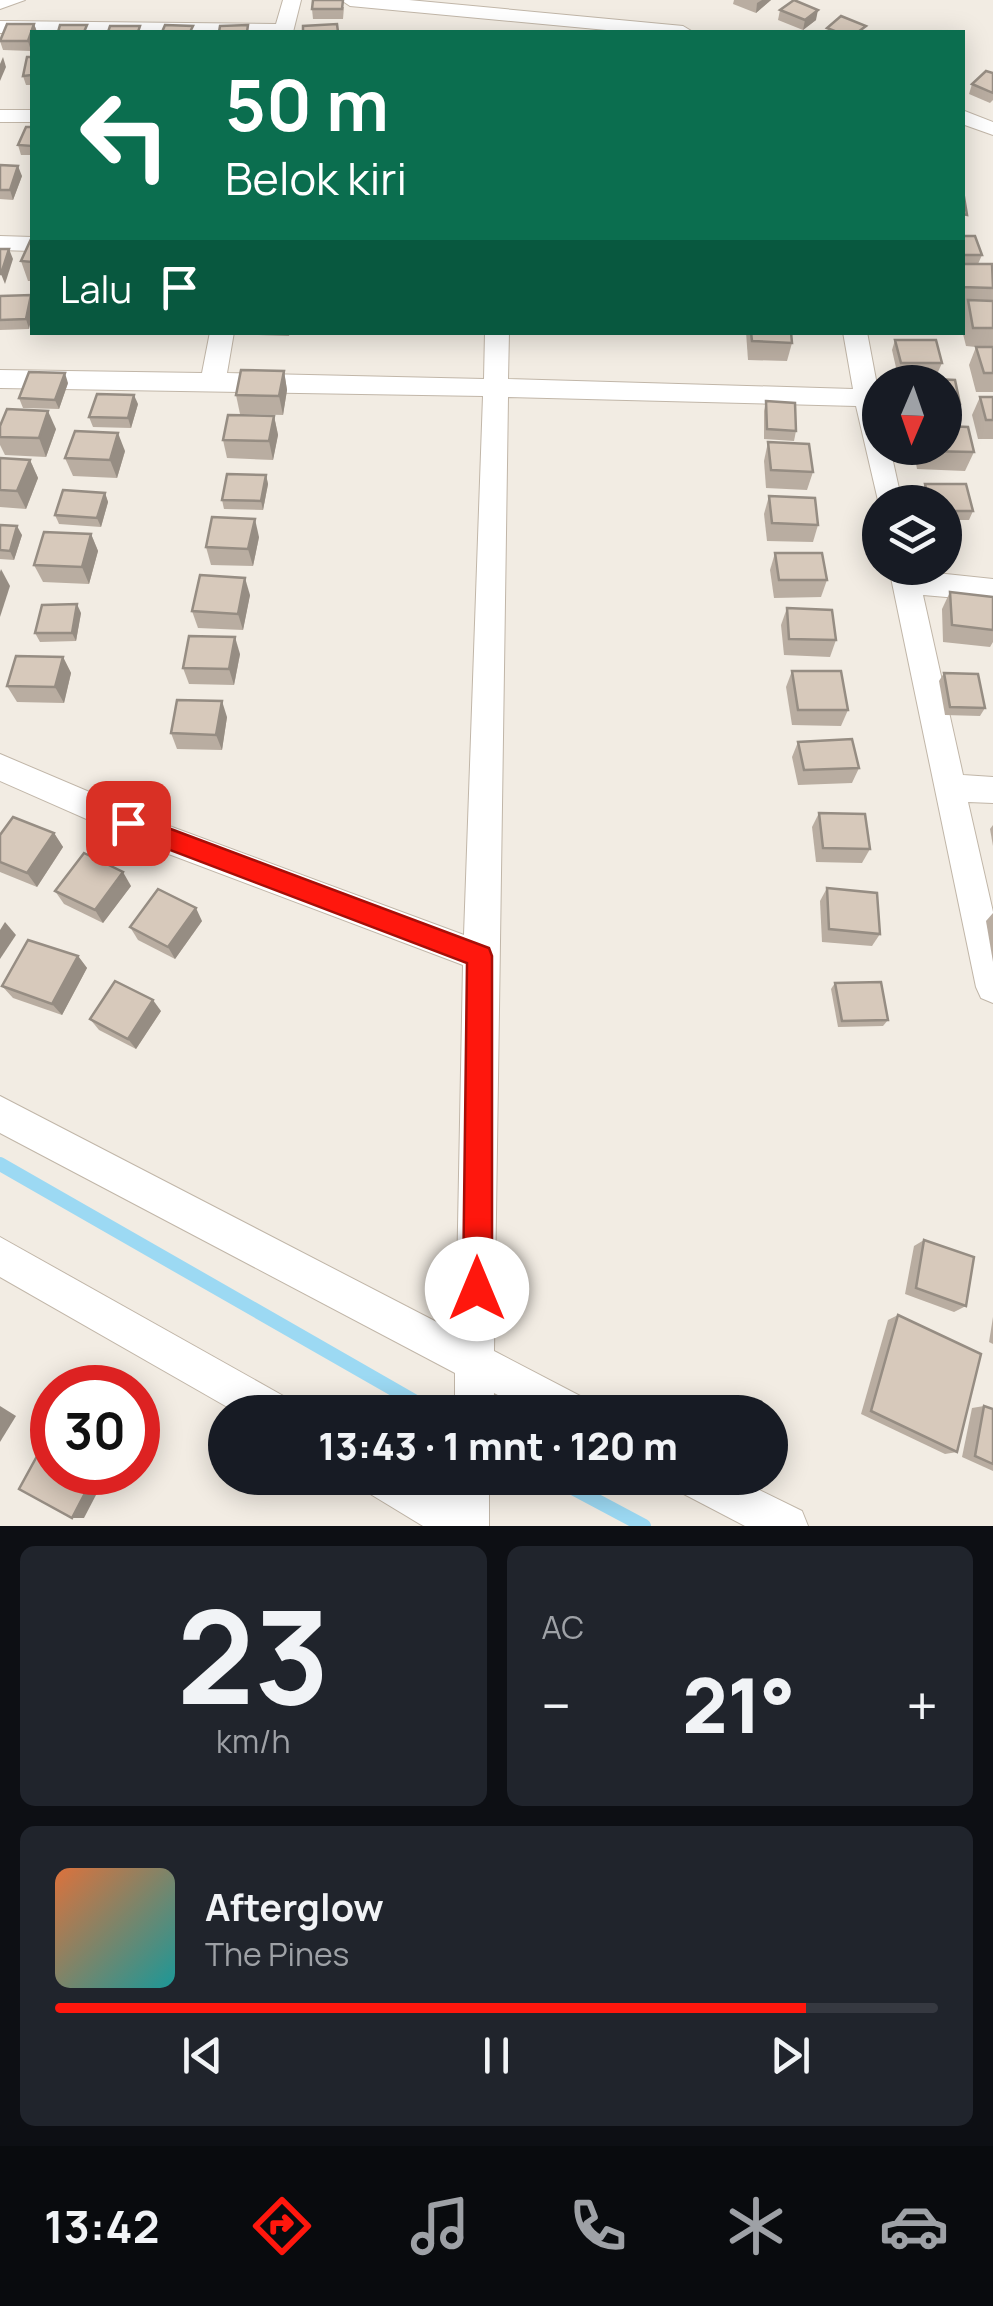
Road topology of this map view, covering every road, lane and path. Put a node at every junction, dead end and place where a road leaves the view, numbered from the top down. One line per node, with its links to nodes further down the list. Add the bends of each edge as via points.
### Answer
1 (16, 0): 4 (street)
2 (292, 0): 8 (street)
3 (350, 0): 5 (street)
4 (0, 2)
5 (515, 24): 9 (street)
6 (0, 27): 7 (street)
7 (213, 30)
8 (284, 30)
9 (641, 30)
10 (0, 116): 11 (street)
11 (30, 116)
12 (965, 117): 13 (street)
13 (993, 129)
14 (0, 243): 15 (street)
15 (30, 244)
16 (221, 335): 21 (street)
17 (497, 335): 22 (street)
18 (856, 335): 19 (street)
19 (862, 371)
20 (0, 379): 21 (street)
21 (213, 381): 22 (street)
22 (494, 389): 23 (street); 30 (street)
23 (862, 398)
24 (907, 585): 28 (street)
25 (962, 585): 26 (street)
26 (993, 590)
27 (0, 767): 30 (street, via 161,838)
28 (948, 787): 29 (street); 31 (street)
29 (993, 790)
30 (480, 956): 34 (street)
31 (993, 987)
32 (0, 1114): 34 (street)
33 (0, 1256): 35 (street)
34 (476, 1364): 36 (street); 37 (street)
35 (243, 1395)
36 (475, 1395)
37 (537, 1395)
38 (410, 1495): 41 (street)
39 (467, 1495): 41 (street)
40 (727, 1495): 42 (street)
41 (464, 1526)
42 (787, 1526)

